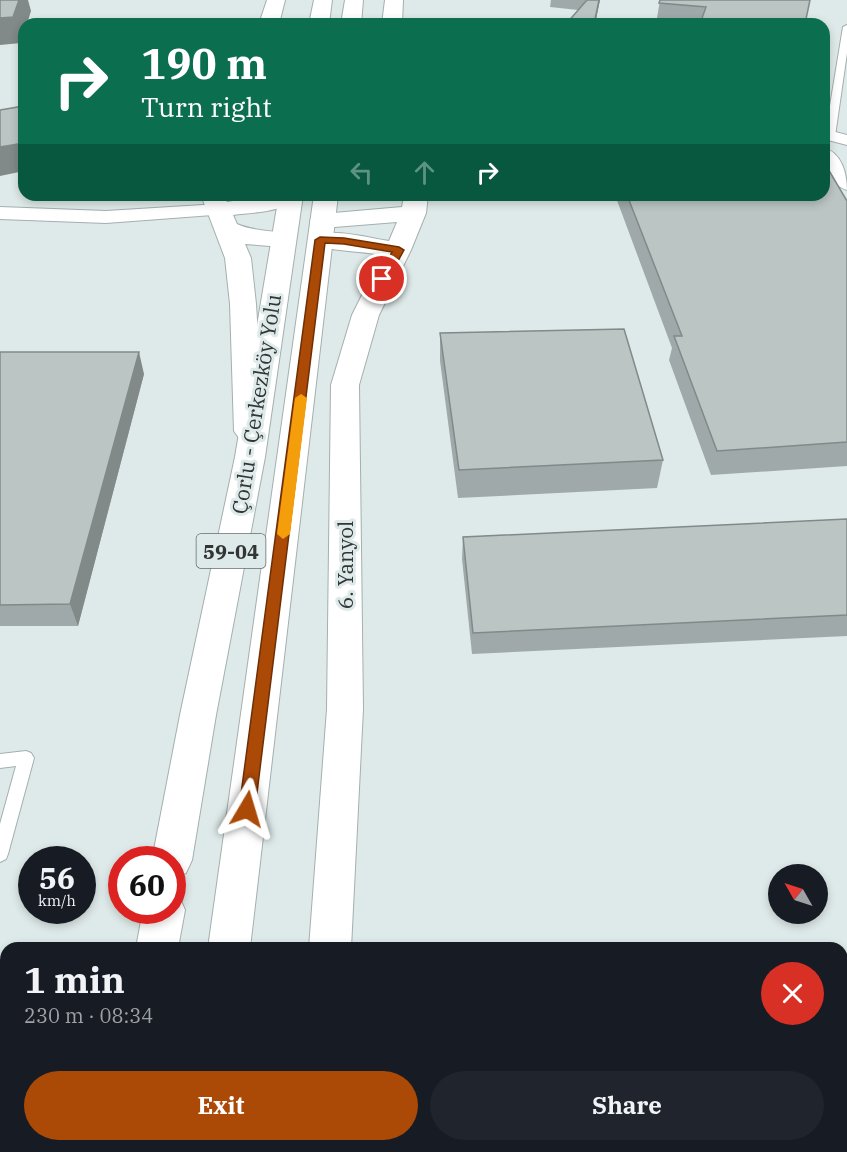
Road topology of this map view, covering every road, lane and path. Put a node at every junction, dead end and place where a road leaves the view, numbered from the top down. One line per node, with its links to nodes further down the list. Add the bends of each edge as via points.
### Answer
1 (276, 0): 5 (main road)
2 (323, 0): 6 (main road)
3 (354, 0): 7 (main road)
4 (394, 0): 8 (main road)
5 (271, 18)
6 (320, 18)
7 (352, 18)
8 (392, 18)
9 (847, 27): 10 (lane)
10 (834, 137)
11 (830, 162): 12 (street)
12 (847, 184)
13 (274, 201): 17 (main road)
14 (288, 201): 19 (main road, Çorlu - Çerkezköy Yolu / 59-04)
15 (325, 201): 20 (main road, Çorlu - Çerkezköy Yolu / 59-04)
16 (415, 204): 20 (main road); 21 (main road, 6. Yanyol)
17 (219, 211): 18 (street, via 106,217); 19 (main road, via 245,237); 22 (main road, via 238,258)
18 (0, 213)
19 (284, 231): 20 (main road); 22 (main road, Çorlu - Çerkezköy Yolu / 59-04)
20 (321, 231): 21 (main road, via 344,241); 28 (main road, Çorlu - Çerkezköy Yolu / 59-04)
21 (399, 250): 29 (main road, 6. Yanyol, via 353,347 345,385 345,709)
22 (250, 457): 24 (main road, Çorlu - Çerkezköy Yolu / 59-04)
23 (0, 761): 25 (lane, via 26,758)
24 (174, 846)
25 (0, 854)
26 (161, 924): 27 (main road)
27 (158, 942)
28 (230, 942)
29 (330, 942)

